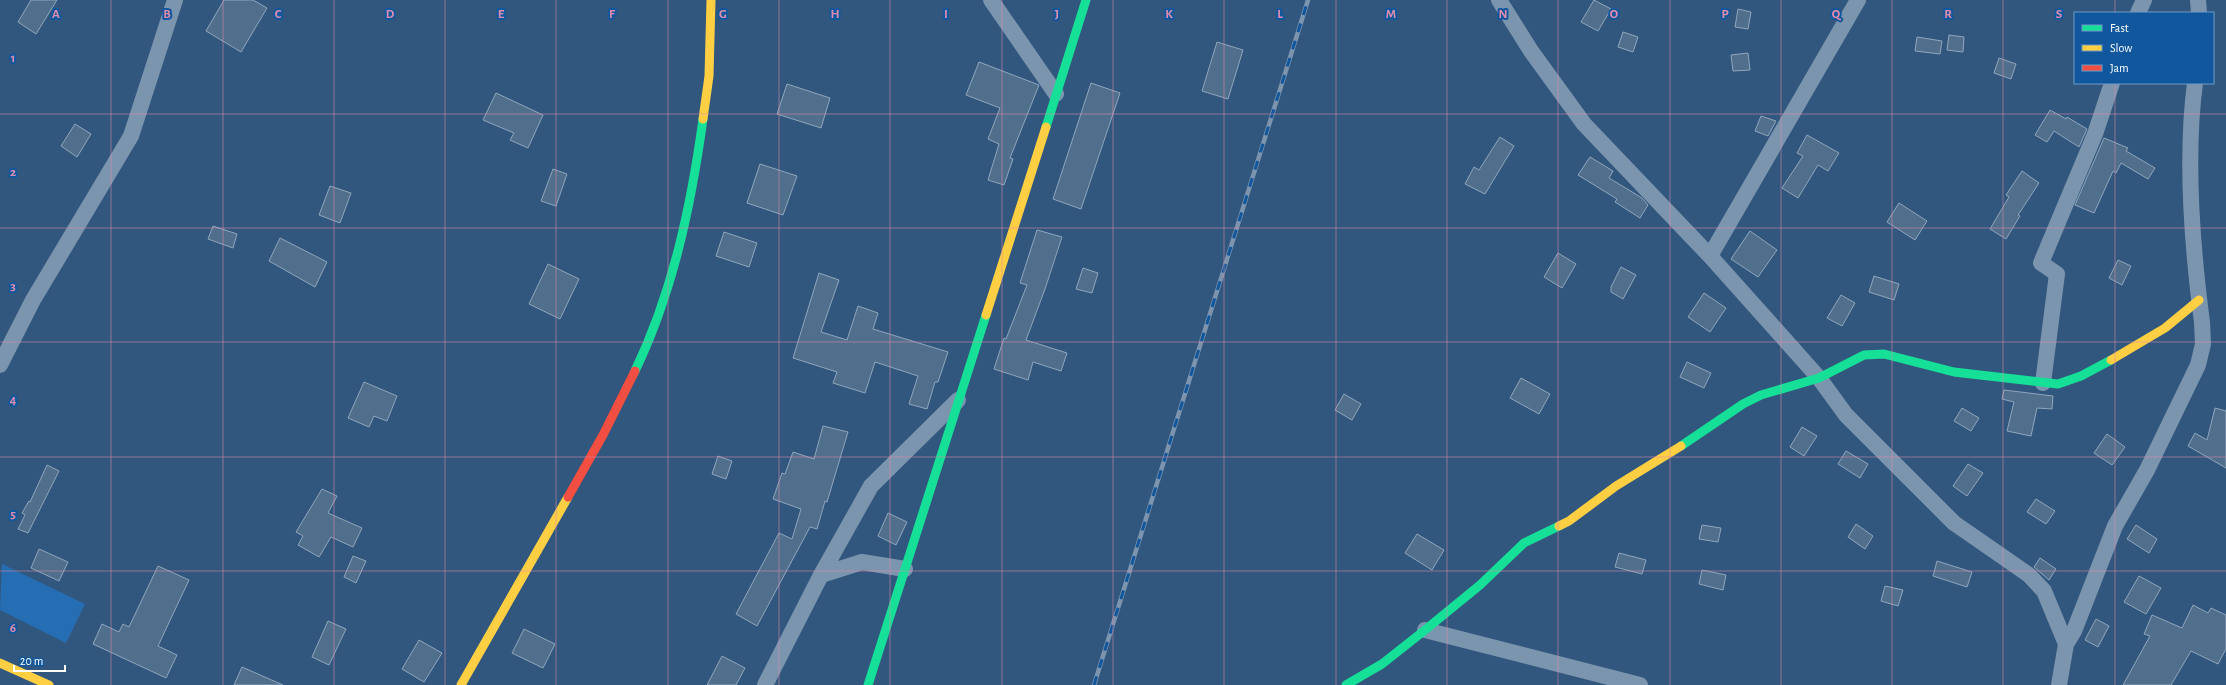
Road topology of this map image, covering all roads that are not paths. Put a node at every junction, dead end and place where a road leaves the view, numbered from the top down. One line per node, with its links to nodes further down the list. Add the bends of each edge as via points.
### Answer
1 (175, 0): 16 (street, via 130,136 33,300)
2 (711, 0): 26 (street, via 709,76 698,155 685,227 662,304 636,368 602,435)
3 (992, 0): 13 (street)
4 (1086, 0): 13 (street)
5 (1499, 0): 14 (street, via 1530,51 1584,124)
6 (1858, 0): 14 (street)
7 (2144, 0): 9 (street)
8 (2198, 0): 10 (street)
9 (2138, 12)
10 (2199, 12)
11 (2112, 84): 18 (street, via 2095,134 2041,263 2057,274)
12 (2195, 84): 15 (street, via 2189,163)
13 (1056, 94): 19 (street)
14 (1710, 256): 17 (street)
15 (2199, 300): 18 (street, via 2141,344 2080,376 2058,384); 23 (street, via 2203,344 2198,365 2147,470 2115,526 2074,631)
16 (0, 365)
17 (1819, 378): 18 (street, via 1840,365 1873,353 1954,372); 22 (street, via 1761,395 1743,404 1658,462 1616,486 1569,521 1524,543 1480,585); 23 (street, via 1846,416 1938,508 1974,538 2029,575 2044,591)
18 (2043, 383)
19 (959, 398): 20 (street); 21 (street, via 871,486)
20 (905, 569): 21 (street, via 862,562); 28 (street)
21 (821, 575): 27 (street)
22 (1425, 630): 29 (street, via 1382,664); 30 (street)
23 (2066, 644): 31 (street)
24 (0, 663): 25 (street)
25 (49, 685)
26 (461, 685)
27 (765, 685)
28 (868, 685)
29 (1346, 685)
30 (1640, 685)
31 (2059, 685)

